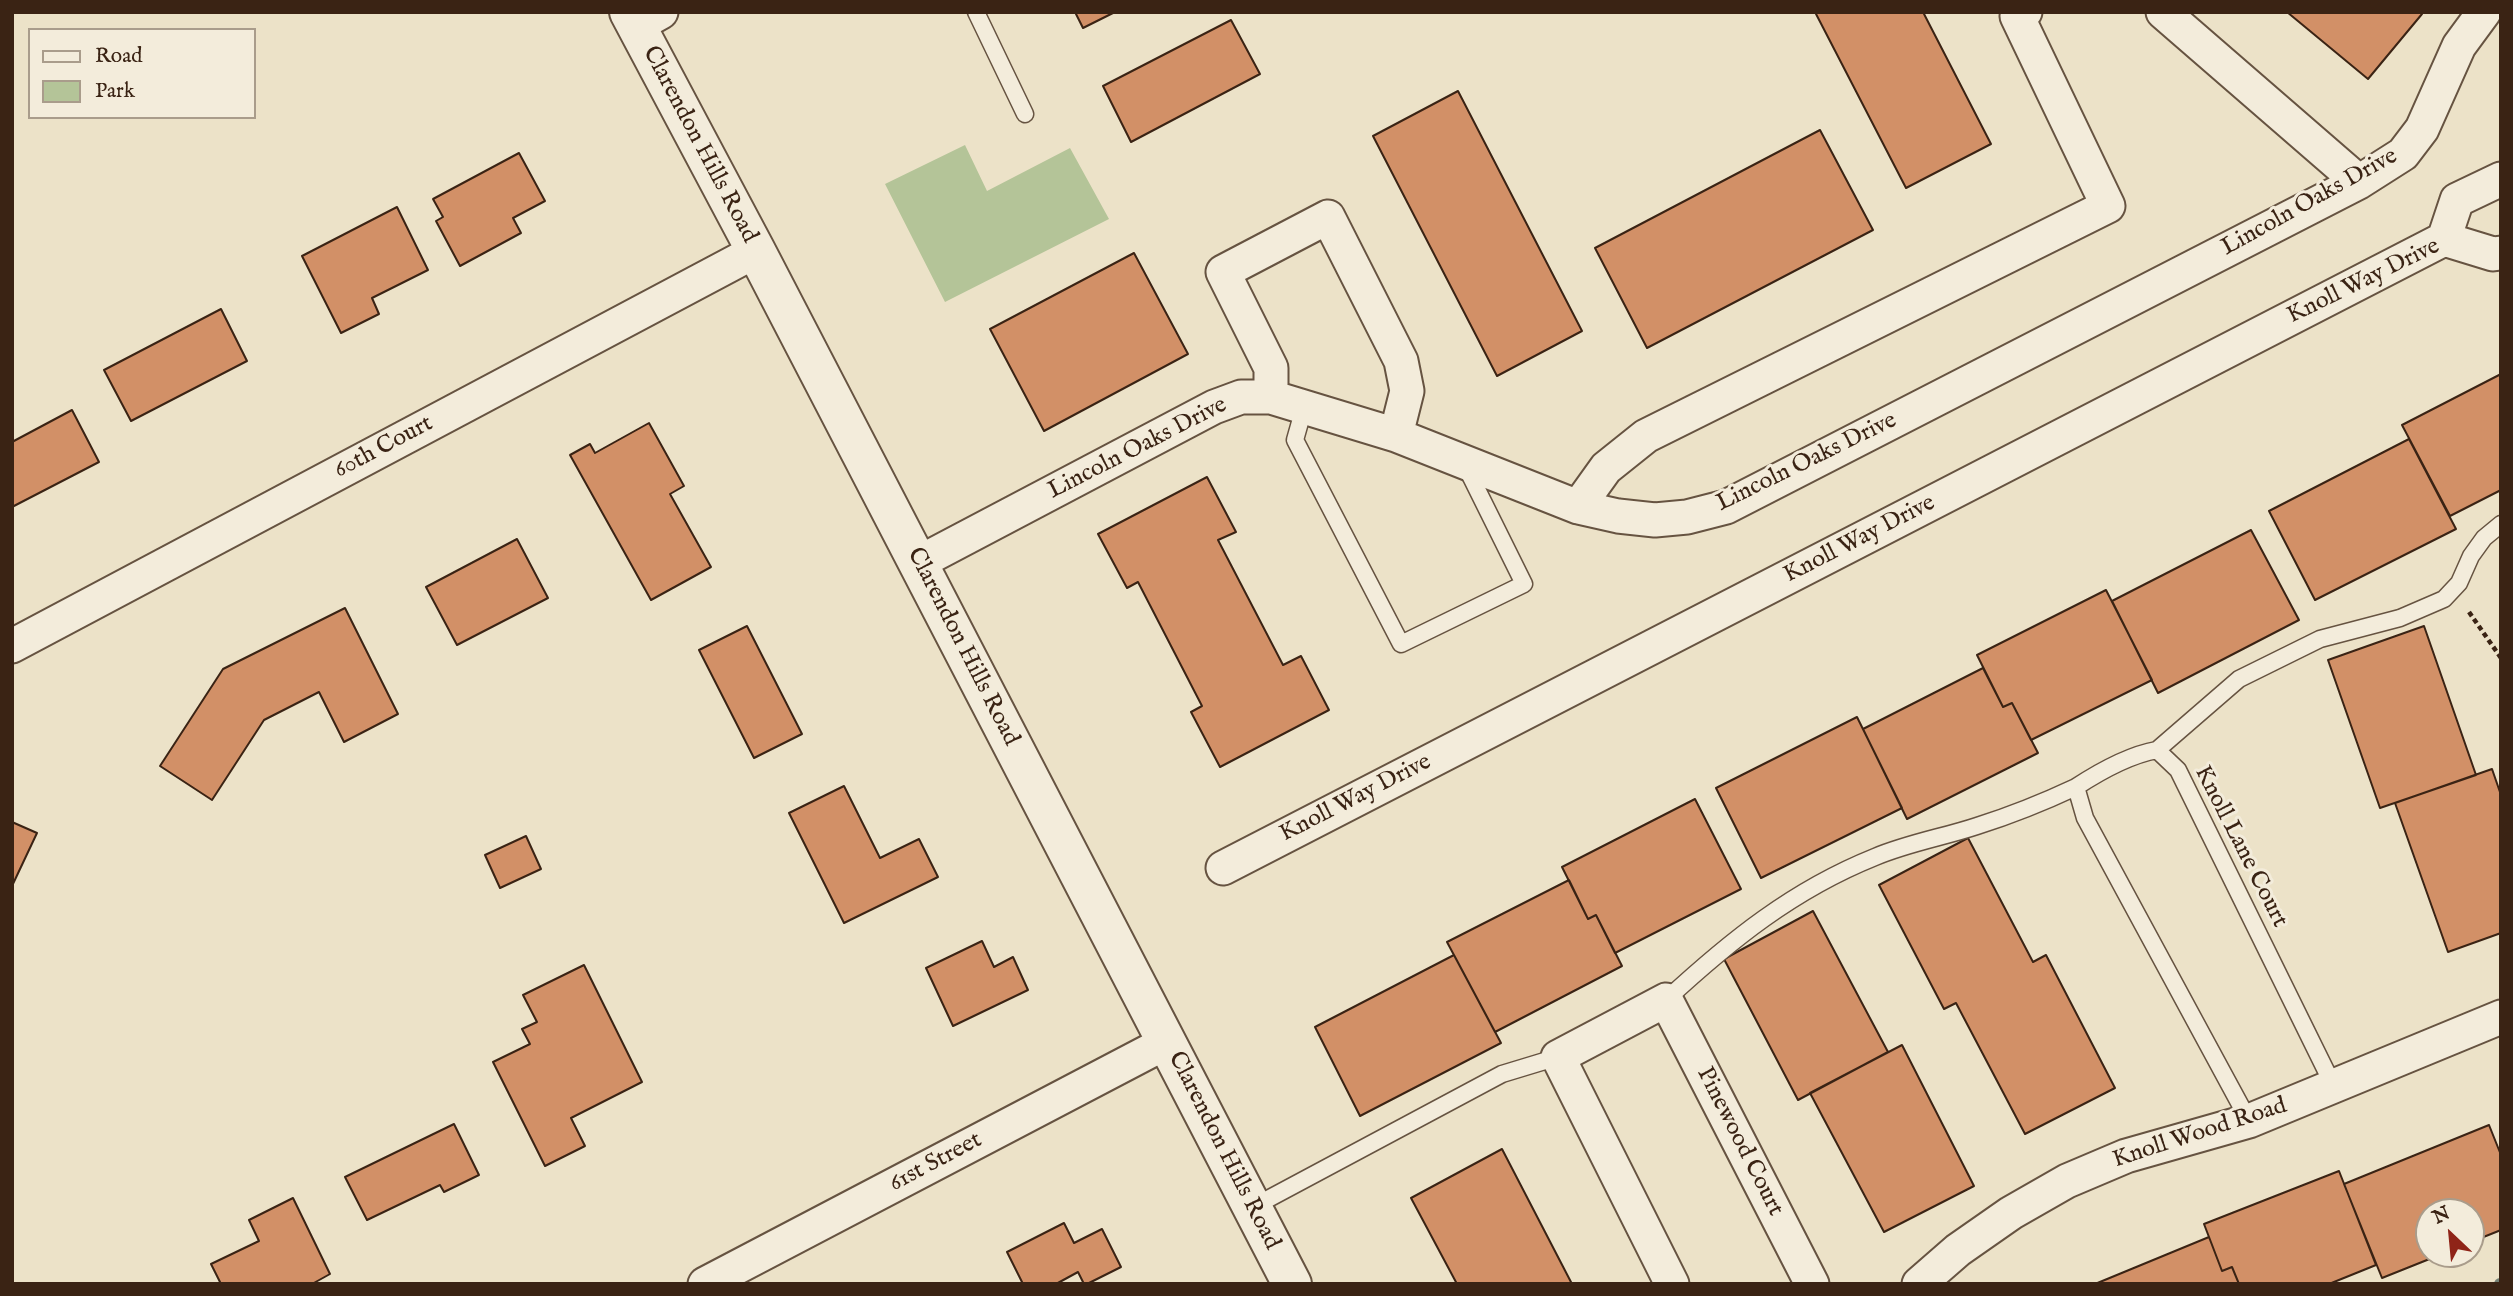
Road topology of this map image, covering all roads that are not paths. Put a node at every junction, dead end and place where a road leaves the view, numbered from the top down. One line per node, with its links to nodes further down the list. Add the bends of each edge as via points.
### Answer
1 (976, 12): 6 (lane)
2 (2025, 12): 16 (street, via 2017,16 2108,206 1646,436 1606,468)
3 (2163, 12): 8 (street)
4 (2484, 12): 8 (street, Lincoln Oaks Drive, via 2459,46 2422,129 2403,154)
5 (642, 17): 10 (street, Clarendon Hills Road)
6 (1025, 114)
7 (2501, 179): 9 (street, via 2457,200)
8 (2359, 182): 16 (street, Lincoln Oaks Drive, via 1726,507 1656,520)
9 (2444, 239): 11 (street, Knoll Way Drive); 22 (street, Knoll Way Drive)
10 (756, 251): 18 (street, Clarendon Hills Road); 19 (street, 60th Court)
11 (2501, 253)
12 (1271, 397): 13 (street, Lincoln Oaks Drive); 14 (street, via 1271,368 1223,272 1328,217 1401,361 1407,391); 18 (street, Lincoln Oaks Drive, via 1241,397 1214,407)
13 (1304, 408): 14 (street, Lincoln Oaks Drive); 15 (lane, via 1295,440 1401,644 1524,584)
14 (1396, 435): 15 (street, Lincoln Oaks Drive)
15 (1464, 462): 16 (street, Lincoln Oaks Drive)
16 (1578, 507)
17 (2501, 524): 20 (lane, via 2477,547 2459,583 2444,599 2419,611 2320,639 2239,679)
18 (918, 563): 25 (street, Clarendon Hills Road)
19 (12, 646)
20 (2157, 750): 21 (lane); 27 (lane, Knoll Lane Court, via 2178,770)
21 (2076, 787): 23 (lane, via 2033,807 1878,855 1835,874 1749,928); 28 (lane, via 2085,818)
22 (1223, 867)
23 (1666, 1000): 26 (street); 33 (street, Pinewood Court)
24 (2501, 1017): 27 (street, Knoll Wood Road)
25 (1167, 1042): 29 (street, Clarendon Hills Road); 30 (street, 61st Street)
26 (1558, 1057): 29 (lane, via 1502,1074); 32 (street)
27 (2334, 1087): 28 (street, Knoll Wood Road)
28 (2249, 1121): 34 (street, Knoll Wood Road, via 2126,1156 2067,1181 2011,1213)
29 (1253, 1208): 31 (street, Clarendon Hills Road)
30 (705, 1284)
31 (1292, 1284)
32 (1672, 1284)
33 (1812, 1284)
34 (1919, 1284)

